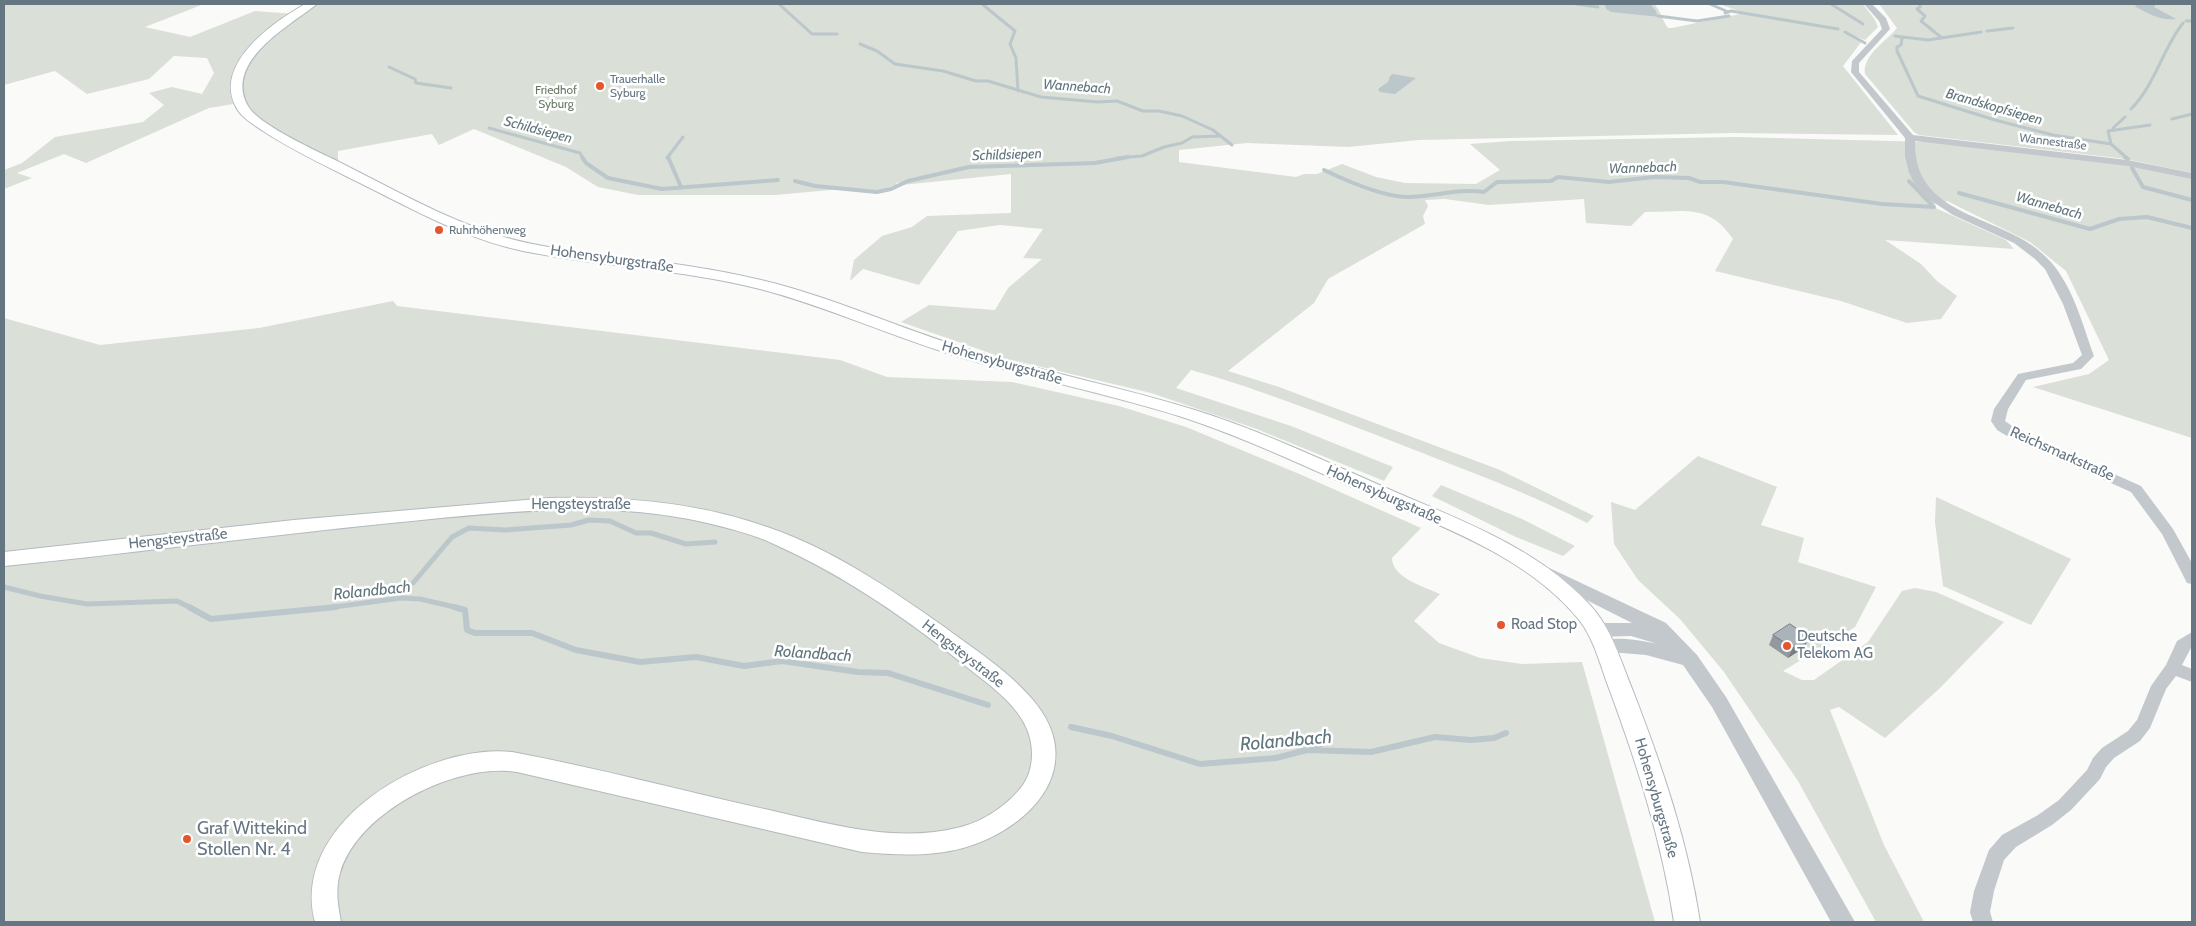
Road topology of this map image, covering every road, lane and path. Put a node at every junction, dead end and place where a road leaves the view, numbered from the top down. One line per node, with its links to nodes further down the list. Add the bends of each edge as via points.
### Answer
1 (312, 4): 6 (main road, Hohensyburgstraße, via 276,27 252,51 238,80 240,103 247,113 276,134 456,226 524,246 700,271 767,286 985,360 1192,415 1262,441 1394,499)
2 (1868, 4): 3 (street, via 1883,20 1886,29 1855,63 1855,72)
3 (1910, 138): 4 (street, Wannestraße, via 2128,163); 7 (street, Reichsmarkstraße, via 1914,174 1928,194 1950,210 2014,239 2043,260 2057,280 2088,356 2077,366 2022,377 1998,415 1998,421 2017,436 2136,489 2168,532)
4 (2192, 176)
5 (4, 559): 15 (main road, Hengsteystraße, via 342,521 526,505 584,503 692,513 761,531 832,564 868,586 992,675 1028,709 1040,734 1044,762 1040,782 1028,798 988,830 955,840 919,844 862,841 568,772 505,761 444,770 415,782 385,801 361,820 340,845 326,870 323,906)
6 (1534, 567): 8 (main road, Hohensyburgstraße, via 1564,590); 10 (street, via 1659,628)
7 (2192, 579)
8 (1601, 638): 10 (street, via 1631,629); 11 (street); 14 (main road, Hohensyburgstraße, via 1629,709 1666,826)
9 (2192, 638): 12 (street, via 2183,646)
10 (1676, 645): 11 (street)
11 (1690, 660): 16 (street, via 1718,702)
12 (2173, 668): 13 (street); 17 (street, via 2159,686 2144,723 2134,736 2108,753 2094,774 2064,805 2010,841 1996,856 1984,891 1980,912)
13 (2192, 676)
14 (1685, 912)
15 (328, 922)
16 (1843, 922)
17 (1983, 922)

